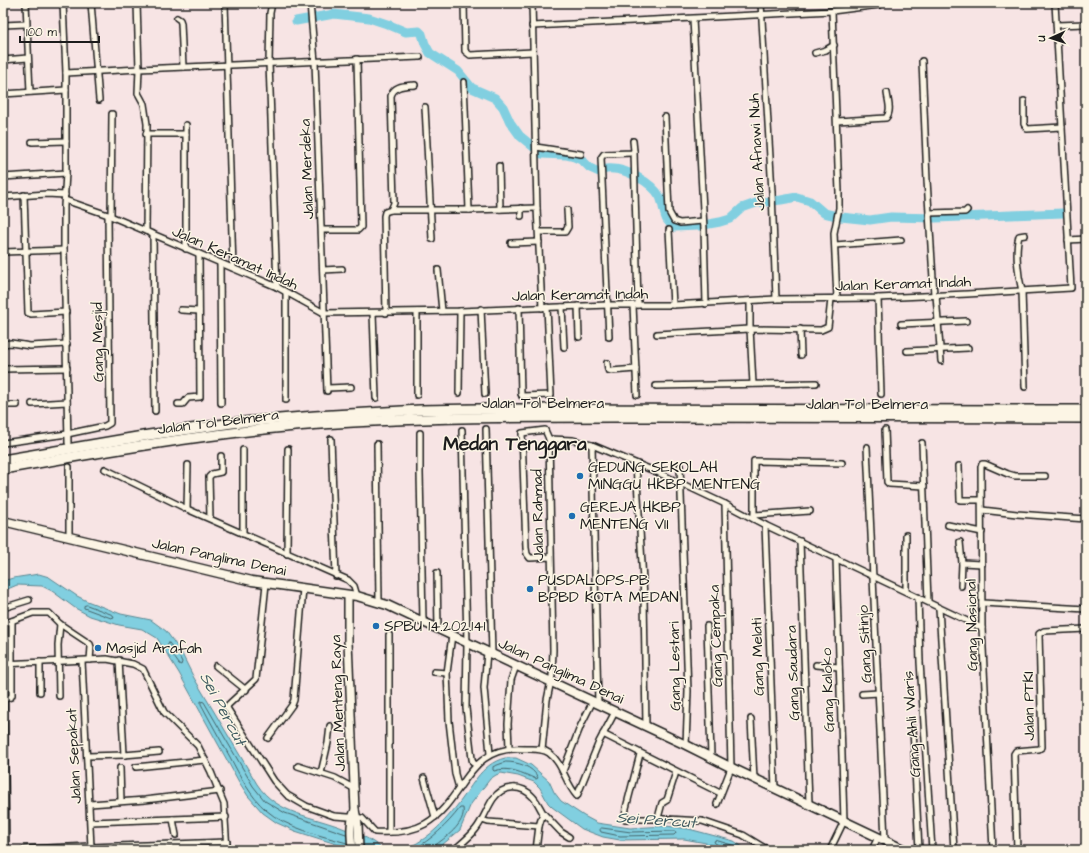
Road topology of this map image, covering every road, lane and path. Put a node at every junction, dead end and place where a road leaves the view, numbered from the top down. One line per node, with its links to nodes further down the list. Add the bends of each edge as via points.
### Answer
1 (26, 3): 17 (street)
2 (63, 3): 36 (street)
3 (92, 3): 35 (street)
4 (137, 3): 34 (street)
5 (225, 3): 32 (street)
6 (272, 3): 31 (street)
7 (464, 3): 23 (street, via 464,52 470,55)
8 (532, 3): 21 (street)
9 (761, 3): 14 (street, Jalan Afnawi Nuh)
10 (879, 3): 13 (street)
11 (1055, 3): 20 (street)
12 (310, 5): 30 (street, Jalan Merdeka)
13 (832, 11): 14 (street); 22 (street)
14 (761, 15): 16 (street); 105 (street, Jalan Afnawi Nuh)
15 (177, 18): 33 (street, via 181,23)
16 (692, 19): 21 (street); 76 (street)
17 (26, 24): 19 (street); 26 (street)
18 (1086, 24): 20 (street)
19 (3, 25)
20 (1057, 25): 50 (street)
21 (532, 26): 23 (street)
22 (834, 45): 24 (street); 48 (street)
23 (533, 52): 56 (street)
24 (814, 53)
25 (420, 57): 27 (street)
26 (28, 58): 28 (street); 40 (street)
27 (356, 59): 30 (street); 77 (street, via 361,227 358,230)
28 (3, 60)
29 (922, 61): 73 (street)
30 (315, 62): 31 (street); 77 (street, Jalan Merdeka)
31 (269, 64): 32 (street); 100 (street)
32 (227, 65): 33 (street); 96 (street)
33 (183, 67): 34 (street)
34 (139, 69): 35 (street); 51 (street, via 138,90 144,104)
35 (97, 70): 36 (street); 43 (street)
36 (66, 73): 39 (street)
37 (464, 82): 70 (street)
38 (415, 85): 68 (street, via 395,88 392,93 394,195)
39 (66, 90): 40 (street); 53 (street)
40 (30, 92): 42 (street)
41 (887, 93): 48 (street, via 889,108 886,118)
42 (3, 94)
43 (99, 100)
44 (1024, 101): 50 (street, via 1024,124 1027,129)
45 (425, 107): 69 (street)
46 (112, 114): 74 (street)
47 (665, 117): 76 (street, via 669,212 674,221 680,223)
48 (837, 121): 89 (street, via 839,192)
49 (186, 125): 52 (street)
50 (1062, 127): 86 (street)
51 (146, 134): 52 (street); 79 (street)
52 (186, 134): 90 (street)
53 (66, 140): 55 (street); 60 (street)
54 (633, 141): 57 (street)
55 (32, 142)
56 (536, 148): 58 (street); 66 (street)
57 (634, 151): 109 (street, via 631,154 602,155); 110 (street)
58 (581, 154)
59 (499, 166): 67 (street)
60 (66, 173): 61 (street); 64 (street)
61 (3, 177)
62 (24, 195): 63 (street, Jalan Keramat Indah); 64 (street, Jalan Keramat Indah, via 47,194); 92 (street)
63 (3, 197)
64 (65, 198): 74 (street, Jalan Keramat Indah); 91 (street)
65 (521, 208): 66 (street); 67 (street); 75 (street)
66 (537, 208): 80 (street)
67 (500, 209): 70 (street)
68 (391, 210): 69 (street); 125 (street, via 385,212 384,216)
69 (430, 210): 70 (street); 83 (street)
70 (469, 210)
71 (567, 210): 80 (street, via 568,227 565,232)
72 (967, 210): 73 (street)
73 (929, 214): 103 (street)
74 (110, 216): 79 (street, Jalan Keramat Indah); 171 (street, Gang Mesjid, via 111,421 105,426)
75 (521, 216)
76 (703, 222): 108 (street)
77 (322, 230): 98 (street, Jalan Merdeka)
78 (669, 230): 112 (street)
79 (146, 231): 81 (street, Jalan Keramat Indah)
80 (539, 232): 88 (street)
81 (153, 234): 90 (street, Jalan Keramat Indah); 165 (street)
82 (1025, 235): 101 (street, via 1018,238 1019,280)
83 (432, 239)
84 (1086, 239): 86 (street)
85 (901, 240): 89 (street)
86 (1068, 240): 101 (street, Jalan Keramat Indah, via 1071,288)
87 (511, 242): 88 (street)
88 (539, 242): 115 (street)
89 (835, 245): 106 (street)
90 (186, 248): 94 (street, Jalan Keramat Indah)
91 (64, 250): 92 (street); 121 (street)
92 (26, 251): 93 (street); 121 (street, via 28,313)
93 (3, 252)
94 (199, 254): 95 (street, Jalan Keramat Indah); 118 (street)
95 (220, 263): 96 (street, Jalan Keramat Indah); 159 (street)
96 (233, 268): 100 (street, Jalan Keramat Indah)
97 (342, 269): 98 (street)
98 (323, 270): 123 (street, Jalan Merdeka)
99 (438, 270): 119 (street)
100 (277, 287): 102 (street, Jalan Keramat Indah)
101 (1022, 290): 103 (street, Jalan Keramat Indah); 150 (street)
102 (286, 293): 123 (street, Jalan Keramat Indah); 157 (street)
103 (935, 295): 104 (street, Jalan Keramat Indah); 127 (street)
104 (878, 298): 106 (street, Jalan Keramat Indah); 153 (street)
105 (776, 299): 106 (street, Jalan Keramat Indah); 107 (street, Jalan Keramat Indah)
106 (834, 299): 130 (street, via 828,327 821,330)
107 (750, 301): 108 (street, Jalan Keramat Indah); 129 (street)
108 (706, 304): 112 (street, Jalan Keramat Indah)
109 (608, 305): 110 (street, Jalan Keramat Indah); 111 (street, Jalan Keramat Indah); 133 (street)
110 (636, 305): 112 (street, Jalan Keramat Indah); 145 (street)
111 (578, 306): 113 (street, Jalan Keramat Indah); 132 (street)
112 (673, 306)
113 (562, 307): 115 (street, Jalan Keramat Indah); 136 (street)
114 (519, 308): 115 (street, Jalan Keramat Indah); 115 (street, via 522,395 551,395); 116 (street, Jalan Keramat Indah)
115 (545, 308)
116 (481, 309): 120 (street, Jalan Keramat Indah); 152 (street)
117 (182, 310): 118 (street)
118 (199, 311): 162 (street, via 200,397 188,398 183,404)
119 (442, 311): 120 (street, Jalan Keramat Indah); 122 (street, Jalan Keramat Indah)
120 (460, 311): 151 (street)
121 (66, 312): 135 (street)
122 (417, 312): 125 (street, Jalan Keramat Indah); 154 (street)
123 (324, 313): 124 (street, Jalan Keramat Indah); 149 (street, Jalan Merdeka, via 328,390)
124 (373, 313): 125 (street, Jalan Keramat Indah); 156 (street)
125 (386, 313)
126 (966, 322): 127 (street)
127 (939, 323): 128 (street); 138 (street)
128 (901, 324)
129 (750, 330): 130 (street); 131 (street); 147 (street)
130 (800, 330): 140 (street)
131 (657, 334)
132 (579, 337)
133 (609, 337)
134 (3, 344): 135 (street)
135 (67, 344): 143 (street)
136 (564, 347)
137 (968, 348): 138 (street)
138 (940, 349): 139 (street); 141 (street)
139 (907, 351)
140 (801, 355)
141 (941, 361)
142 (606, 363): 145 (street, via 608,370 611,371)
143 (66, 368): 144 (street); 158 (street)
144 (3, 369)
145 (636, 369): 155 (street)
146 (816, 383): 147 (street)
147 (753, 384): 148 (street)
148 (656, 386)
149 (351, 387)
150 (1025, 387)
151 (459, 394)
152 (485, 394)
153 (881, 394)
154 (417, 395)
155 (636, 395)
156 (376, 398)
157 (286, 400)
158 (67, 402): 161 (street); 171 (street)
159 (221, 403)
160 (17, 404): 163 (street)
161 (32, 404)
162 (178, 404)
163 (3, 405)
164 (1086, 410): 183 (highway, Jalan Tol Belmera, via 420,410 232,423)
165 (154, 411)
166 (1086, 418): 190 (highway, Jalan Tol Belmera, via 600,417 397,420 234,432)
167 (486, 429): 245 (street)
168 (462, 430): 244 (street)
169 (885, 430): 194 (street, via 887,482)
170 (420, 433): 235 (street)
171 (67, 434): 174 (street); 175 (street)
172 (331, 439): 218 (street)
173 (549, 439): 178 (street, via 573,440); 213 (street, Jalan Rahmad); 213 (street, via 545,430 522,432 527,554 530,558)
174 (3, 443)
175 (68, 443)
176 (922, 443): 194 (street)
177 (377, 444): 229 (street)
178 (592, 445): 185 (street); 265 (street)
179 (867, 447): 219 (street, Gang Sitinjo)
180 (288, 449): 212 (street)
181 (244, 450): 207 (street)
182 (221, 456): 201 (street, via 221,472 209,477)
183 (3, 460)
184 (842, 463): 200 (street, via 754,461)
185 (636, 464): 193 (street); 269 (street, via 644,605)
186 (188, 466): 197 (street)
187 (680, 466): 193 (street, Gang Lestari)
188 (959, 466): 195 (street, via 960,500)
189 (70, 467): 209 (street)
190 (3, 469)
191 (106, 469): 197 (street)
192 (1045, 476): 195 (street, Gang Nasional, via 1015,476 982,464)
193 (681, 484): 196 (street); 273 (street, Gang Lestari, via 688,691)
194 (924, 486): 228 (street)
195 (982, 500): 198 (street, Gang Nasional)
196 (725, 504): 200 (street); 287 (street, Gang Cempaka)
197 (187, 509): 201 (street)
198 (982, 510): 202 (street); 206 (street, Gang Nasional)
199 (810, 511): 200 (street)
200 (754, 517): 204 (street)
201 (210, 518): 207 (street)
202 (1086, 519)
203 (3, 521): 209 (main road, Jalan Panglima Denai)
204 (765, 525): 210 (street); 295 (street, Gang Melati)
205 (948, 525): 206 (street)
206 (982, 532): 216 (street, Gang Nasional)
207 (242, 534): 212 (street)
208 (906, 535): 223 (street)
209 (69, 537): 220 (main road, Jalan Panglima Denai)
210 (800, 541): 214 (street); 301 (street, Gang Saudara)
211 (960, 542): 215 (street)
212 (287, 554): 218 (street)
213 (551, 558): 259 (street, Jalan Rahmad, via 554,650)
214 (836, 558): 219 (street); 256 (street, Gang Kaloko)
215 (962, 563): 216 (street); 221 (street)
216 (982, 564): 230 (street, Gang Nasional)
217 (437, 573): 240 (street)
218 (336, 576): 225 (street, via 351,582)
219 (873, 577): 223 (street); 262 (street, Gang Sitinjo)
220 (266, 584): 222 (main road, Jalan Panglima Denai); 260 (street, via 256,677)
221 (961, 586)
222 (304, 588): 224 (main road, Jalan Panglima Denai); 272 (street, via 294,700)
223 (906, 591): 226 (street)
224 (348, 595): 225 (main road, Jalan Panglima Denai); 294 (street, Jalan Menteng Raya)
225 (357, 596): 229 (main road, Jalan Panglima Denai)
226 (918, 597): 228 (street); 332 (street, Gang Ahli Waris)
227 (30, 600): 231 (street)
228 (928, 601): 232 (street)
229 (379, 602): 235 (main road, Jalan Panglima Denai)
230 (982, 603): 233 (street); 239 (street, Gang Nasional)
231 (3, 608)
232 (939, 608): 239 (street); 333 (street)
233 (1086, 609)
234 (12, 621): 236 (street); 237 (street, via 33,613 46,613 52,615); 251 (street)
235 (423, 621): 240 (main road, Jalan Panglima Denai)
236 (3, 624)
237 (60, 624): 246 (street, via 90,644); 248 (street)
238 (707, 626): 281 (street)
239 (982, 628): 334 (street, Gang Nasional)
240 (438, 629): 242 (main road, Jalan Panglima Denai)
241 (1086, 629): 335 (street, Jalan PTKI, via 1044,631 1039,634 1042,747 1016,751 1014,754)
242 (452, 635): 244 (main road, Jalan Panglima Denai); 258 (street)
243 (389, 636): 313 (street)
244 (467, 643): 245 (main road, Jalan Panglima Denai); 283 (street, via 467,724 472,759)
245 (489, 653): 255 (main road, Jalan Panglima Denai); 277 (street, via 484,688)
246 (90, 660): 247 (street); 249 (street)
247 (119, 660): 279 (street); 282 (street, via 143,669 164,712 198,746)
248 (58, 661): 249 (street); 250 (street); 264 (street)
249 (82, 661): 280 (street, Jalan Sepakat)
250 (40, 662): 251 (street); 261 (street)
251 (13, 663): 252 (street); 302 (street, via 12,696 4,699)
252 (3, 664)
253 (816, 664): 256 (street)
254 (216, 666): 260 (street)
255 (516, 666): 259 (main road, Jalan Panglima Denai); 274 (street, via 510,680)
256 (839, 667): 310 (street, Gang Kaloko)
257 (434, 672): 258 (street)
258 (447, 673): 293 (street, via 449,721)
259 (551, 682): 265 (main road, Jalan Panglima Denai); 275 (street, Jalan Rahmad)
260 (246, 690): 306 (street, via 227,708 277,785 286,795 306,806 337,817)
261 (40, 692)
262 (879, 693): 263 (street); 316 (street, Gang Sitinjo)
263 (862, 694)
264 (59, 696)
265 (595, 702): 266 (main road, Jalan Panglima Denai); 288 (street, via 581,725)
266 (615, 712): 269 (main road, Jalan Panglima Denai); 271 (street)
267 (750, 719): 292 (street)
268 (330, 726): 290 (street)
269 (646, 727): 273 (main road, Jalan Panglima Denai)
270 (913, 729): 331 (street)
271 (603, 734): 278 (street); 288 (street, via 577,796)
272 (268, 738)
273 (686, 745): 281 (main road, Jalan Panglima Denai)
274 (509, 748): 275 (street); 277 (street)
275 (542, 750): 288 (street, via 551,755)
276 (159, 752): 279 (street)
277 (490, 754): 283 (street)
278 (640, 754): 289 (street); 307 (street, via 625,819)
279 (124, 755): 280 (street)
280 (87, 756): 299 (street, Jalan Sepakat)
281 (711, 757): 287 (main road, Jalan Panglima Denai)
282 (205, 760): 285 (street); 296 (street)
283 (477, 765): 293 (street)
284 (298, 766): 290 (street)
285 (136, 767)
286 (120, 768): 298 (street)
287 (731, 768): 292 (main road, Jalan Panglima Denai); 297 (street)
288 (563, 772)
289 (676, 772): 297 (street); 307 (street)
290 (321, 774): 294 (street)
291 (424, 778): 305 (street)
292 (754, 779): 295 (main road, Jalan Panglima Denai)
293 (459, 788): 305 (street, via 444,809)
294 (355, 789): 306 (street, Jalan Menteng Raya)
295 (776, 789): 301 (main road, Jalan Panglima Denai)
296 (220, 792): 298 (street); 304 (street)
297 (720, 793): 300 (street)
298 (121, 802): 299 (street)
299 (90, 804): 311 (street, Jalan Sepakat)
300 (716, 804)
301 (809, 804): 310 (main road, Jalan Panglima Denai)
302 (4, 812): 320 (street)
303 (543, 813): 309 (street, via 532,796 523,789 511,788 501,791 494,798); 312 (street); 315 (street)
304 (226, 817): 308 (street); 317 (street)
305 (434, 817): 313 (street, via 423,825)
306 (355, 818): 313 (street, via 365,820 375,832); 323 (street, Jalan Menteng Raya); 324 (street, Jalan Menteng Raya)
307 (658, 818): 327 (street, via 708,822 743,835)
308 (173, 819): 311 (street); 314 (street)
309 (482, 820): 312 (street); 325 (street, via 472,834)
310 (844, 821): 316 (main road, Jalan Panglima Denai); 328 (street)
311 (91, 822): 318 (street, Jalan Sepakat)
312 (539, 826): 326 (street)
313 (389, 832)
314 (176, 835)
315 (569, 837)
316 (882, 839): 329 (street); 330 (main road, Jalan Panglima Denai)
317 (227, 842): 318 (street); 322 (street)
318 (92, 848): 319 (street)
319 (49, 849): 321 (street)
320 (6, 850)
321 (25, 850)
322 (227, 850)
323 (352, 850)
324 (359, 850)
325 (454, 850)
326 (538, 850)
327 (768, 850)
328 (830, 850)
329 (872, 850)
330 (905, 850)
331 (919, 850)
332 (932, 850)
333 (954, 850)
334 (993, 850)
335 (1017, 850)

